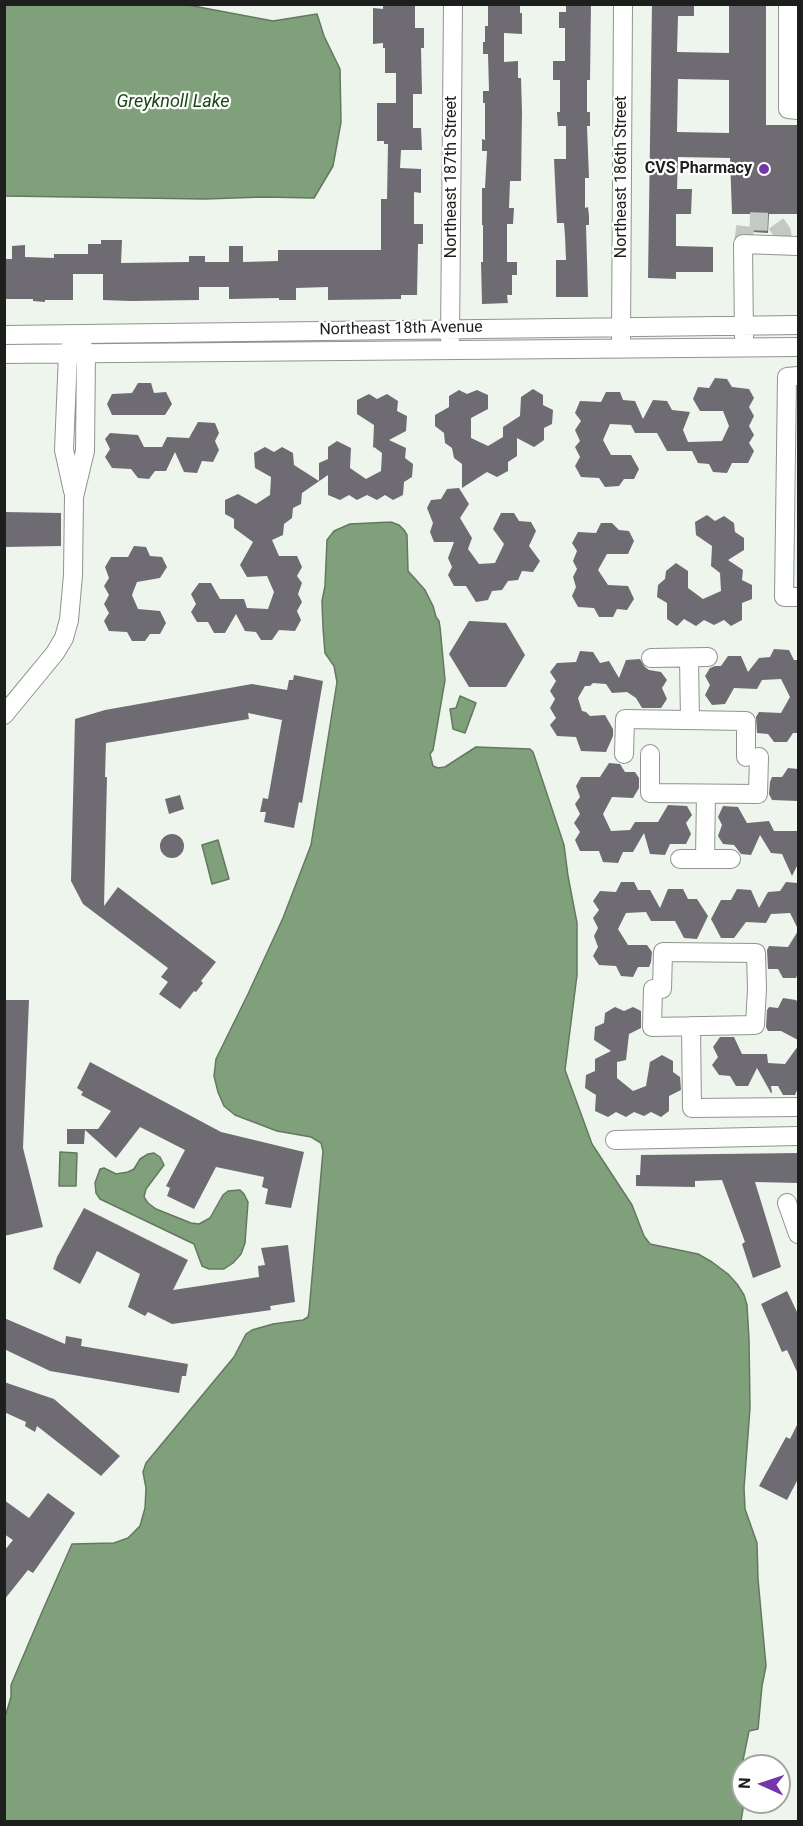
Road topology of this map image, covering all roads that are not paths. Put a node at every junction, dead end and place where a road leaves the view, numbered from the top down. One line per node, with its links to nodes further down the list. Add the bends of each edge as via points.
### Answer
1 (453, 4): 9 (street, Northeast 187th Street)
2 (623, 4): 8 (street, Northeast 186th Street)
3 (788, 4): 4 (street, via 788,109)
4 (798, 110)
5 (798, 246): 6 (street, via 743,244)
6 (744, 325): 7 (street, Northeast 18th Avenue); 8 (street, Northeast 18th Avenue); 14 (street)
7 (798, 325)
8 (621, 326): 9 (street, Northeast 18th Avenue); 15 (street, Northeast 186th Street)
9 (450, 328): 10 (street, Northeast 18th Avenue); 16 (street, Northeast 187th Street)
10 (235, 332): 11 (street, Northeast 18th Avenue); 17 (street)
11 (76, 333): 12 (street, Northeast 18th Avenue); 18 (street); 20 (street)
12 (4, 335)
13 (792, 347): 14 (street, Northeast 18th Avenue); 21 (street)
14 (744, 348): 15 (street, Northeast 18th Avenue)
15 (621, 349): 16 (street, Northeast 18th Avenue)
16 (450, 350): 17 (street, Northeast 18th Avenue)
17 (236, 352): 18 (street, Northeast 18th Avenue)
18 (86, 353): 20 (street, Northeast 18th Avenue); 22 (street, via 85,451)
19 (4, 354): 20 (street, Northeast 18th Avenue)
20 (68, 354): 22 (street, via 64,450)
21 (793, 376): 23 (street, via 784,597)
22 (74, 497): 27 (street, via 72,596 64,638)
23 (798, 597)
24 (708, 657): 26 (street)
25 (651, 658): 26 (street)
26 (689, 658): 28 (street)
27 (4, 715)
28 (690, 720): 29 (street, via 626,718); 31 (street, via 746,721 758,794)
29 (624, 754)
30 (650, 754): 31 (street, via 650,793)
31 (706, 794): 33 (street)
32 (680, 859): 33 (street)
33 (705, 859): 34 (street)
34 (731, 859)
35 (691, 1026): 35 (street, via 755,1026 756,953 663,952 652,1027); 36 (street, via 692,1108)
36 (798, 1107)
37 (798, 1136): 38 (street)
38 (615, 1140)
39 (788, 1203): 40 (street)
40 (798, 1234)

